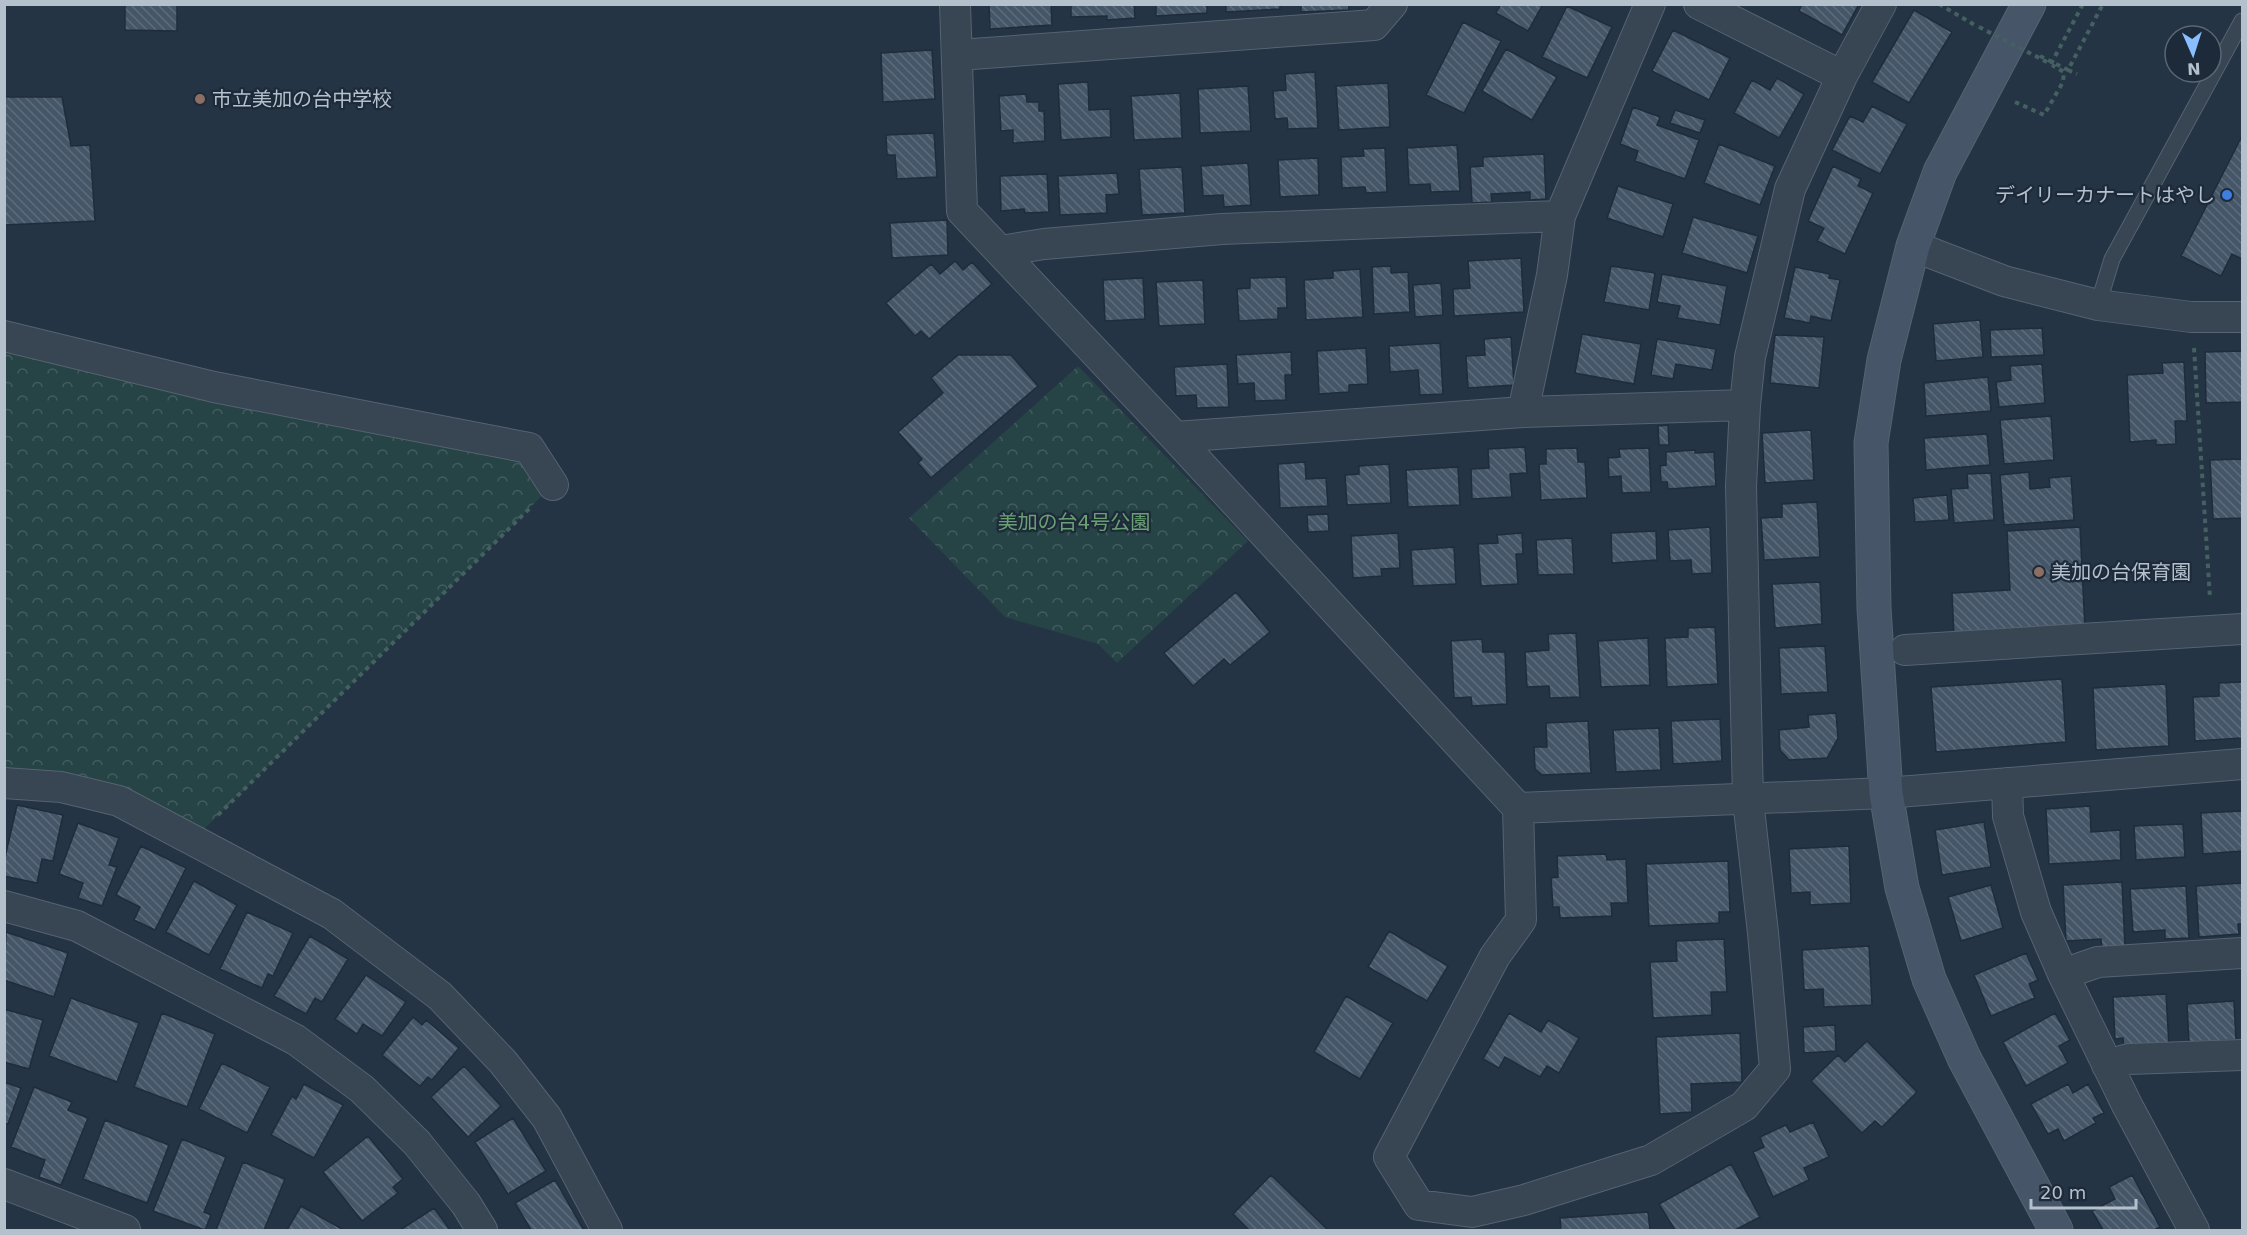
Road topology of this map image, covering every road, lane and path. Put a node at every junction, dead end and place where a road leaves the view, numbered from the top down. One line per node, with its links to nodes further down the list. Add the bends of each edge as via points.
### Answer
1 (954, 4): 12 (street)
2 (1392, 4): 12 (street, via 1374,26)
3 (1650, 4): 18 (street)
4 (1699, 4): 16 (street)
5 (1881, 4): 16 (street)
6 (1939, 4): 13 (path, bridge)
7 (2029, 4): 19 (street, via 1940,172)
8 (2083, 4): 13 (path, bridge)
9 (2103, 4): 14 (path)
10 (2242, 21): 21 (lane, via 2112,259)
11 (2037, 54): 14 (path)
12 (958, 55): 20 (street, via 962,211)
13 (2051, 64): 17 (path, via 2064,72 2064,82 2044,115)
14 (2068, 70): 15 (path)
15 (2077, 74)
16 (1842, 76): 25 (street, via 1790,189 1750,357)
17 (2020, 104)
18 (1560, 216): 20 (street, via 1222,229); 26 (street, via 1552,275)
19 (1913, 246): 21 (street, via 2004,281); 35 (street, via 1884,360 1871,443 1874,608)
20 (1001, 251): 27 (street)
21 (2098, 305): 22 (street)
22 (2191, 317): 23 (street); 30 (path)
23 (2242, 317)
24 (4, 336): 28 (street, via 214,387 529,448)
25 (1745, 405): 26 (street); 36 (street, via 1741,486)
26 (1523, 412): 27 (street)
27 (1175, 437): 37 (street)
28 (553, 485): 38 (path)
29 (2242, 629): 30 (street)
30 (2212, 631): 31 (street)
31 (1905, 650)
32 (2242, 764): 34 (street)
33 (4, 783): 38 (street, via 61,787 119,801)
34 (2007, 783): 35 (street); 41 (street, via 2008,816 2036,912)
35 (1886, 793): 36 (street); 48 (street, via 1902,888 1929,979 1964,1058)
36 (1748, 800): 37 (street); 37 (street, via 1775,1069 1744,1106 1651,1160 1472,1212 1419,1205 1389,1157 1495,956 1521,920)
37 (1518, 808)
38 (193, 840): 47 (street, via 332,914 440,996 503,1062 547,1118)
39 (4, 906): 46 (street, via 77,926 296,1040 362,1089 417,1143)
40 (2242, 953): 41 (street, via 2098,962)
41 (2062, 974): 43 (street)
42 (2242, 1054): 43 (street, via 2129,1059)
43 (2107, 1065): 49 (street)
44 (4, 1184): 45 (street)
45 (125, 1230)
46 (482, 1230)
47 (607, 1230)
48 (2056, 1230)
49 (2194, 1230)

